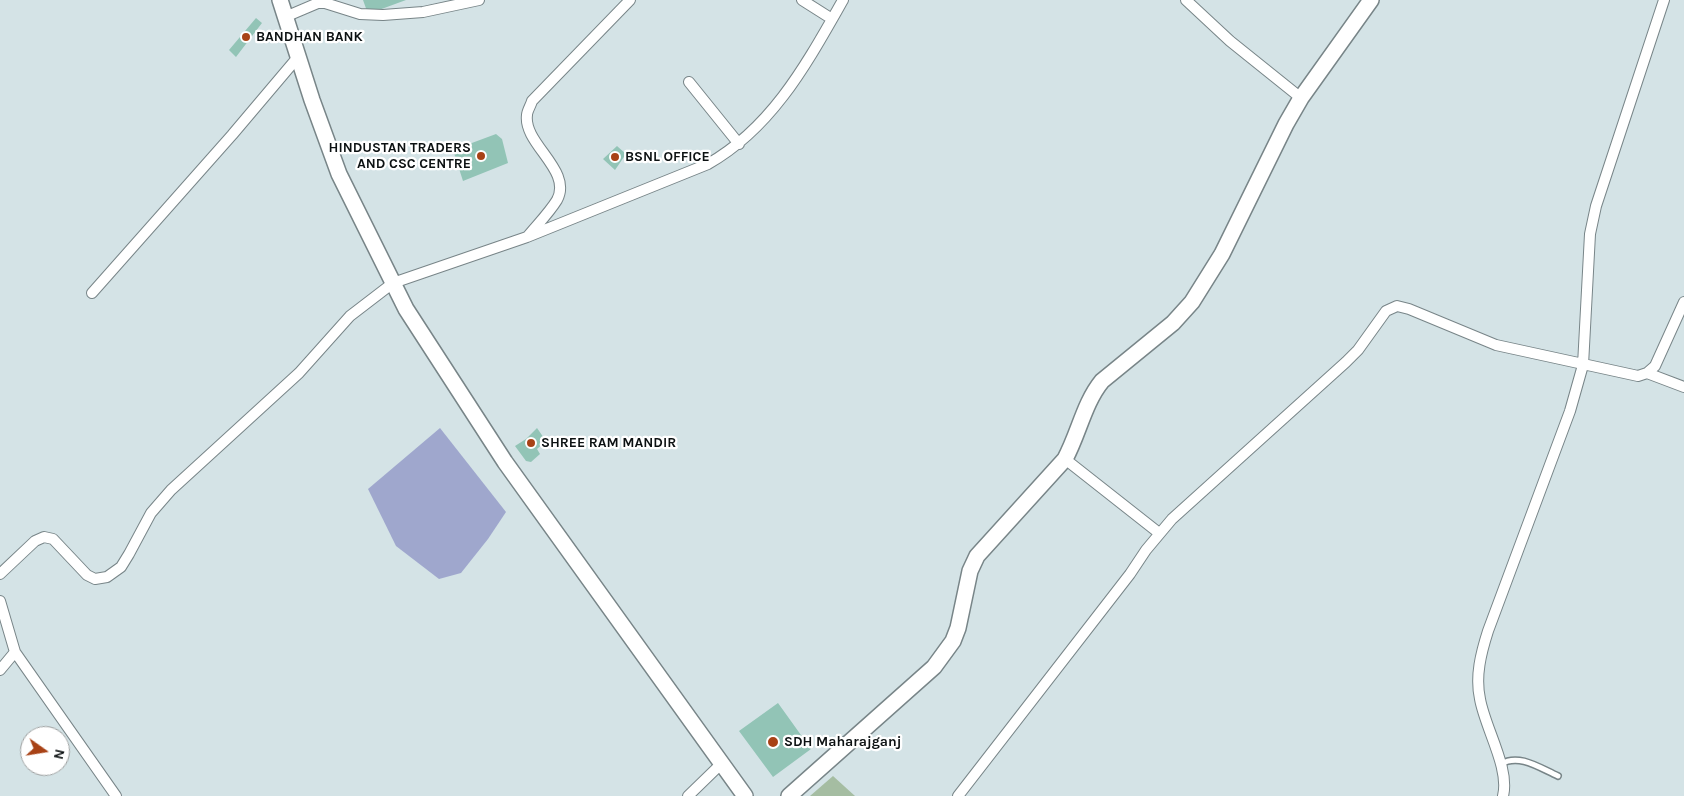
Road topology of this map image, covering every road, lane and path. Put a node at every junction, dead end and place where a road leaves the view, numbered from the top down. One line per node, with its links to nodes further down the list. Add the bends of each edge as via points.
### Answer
1 (280, 0): 9 (street)
2 (479, 0): 9 (street, via 422,12 383,15 360,14 318,3)
3 (630, 0): 15 (street, via 532,101 526,116 530,130 557,174 561,187 557,199)
4 (802, 0): 10 (street)
5 (843, 0): 10 (street)
6 (1186, 0): 13 (street, via 1230,41)
7 (1371, 0): 13 (street)
8 (1664, 0): 19 (street, via 1596,206 1590,234)
9 (285, 17): 11 (street)
10 (832, 19): 14 (street, via 782,98)
11 (298, 57): 16 (street, via 339,174); 17 (street)
12 (689, 82): 14 (street)
13 (1301, 98): 22 (street, via 1201,290 1183,314 1095,389)
14 (739, 144): 15 (street, via 708,164)
15 (527, 237): 16 (street)
16 (393, 283): 24 (street, via 350,316 299,373 171,490 151,513 121,567 107,576 95,579 87,576 53,539 44,536); 28 (street, via 406,309 505,462)
17 (92, 293)
18 (1684, 302): 20 (street, via 1655,366)
19 (1583, 365): 20 (street, via 1638,376); 23 (street, via 1496,345 1397,306 1386,311 1346,362); 29 (street, via 1570,411 1482,650 1478,682 1480,700)
20 (1647, 373): 21 (street)
21 (1684, 387)
22 (1065, 459): 23 (street); 34 (street, via 977,556 970,571 953,641 934,667)
23 (1159, 532): 35 (street)
24 (0, 574)
25 (0, 601): 26 (street)
26 (15, 652): 27 (street); 31 (street)
27 (0, 670)
28 (721, 764): 32 (street); 33 (street)
29 (1500, 764): 30 (lane, via 1519,760); 36 (street)
30 (1558, 776)
31 (116, 796)
32 (688, 796)
33 (745, 796)
34 (789, 796)
35 (958, 796)
36 (1503, 796)

